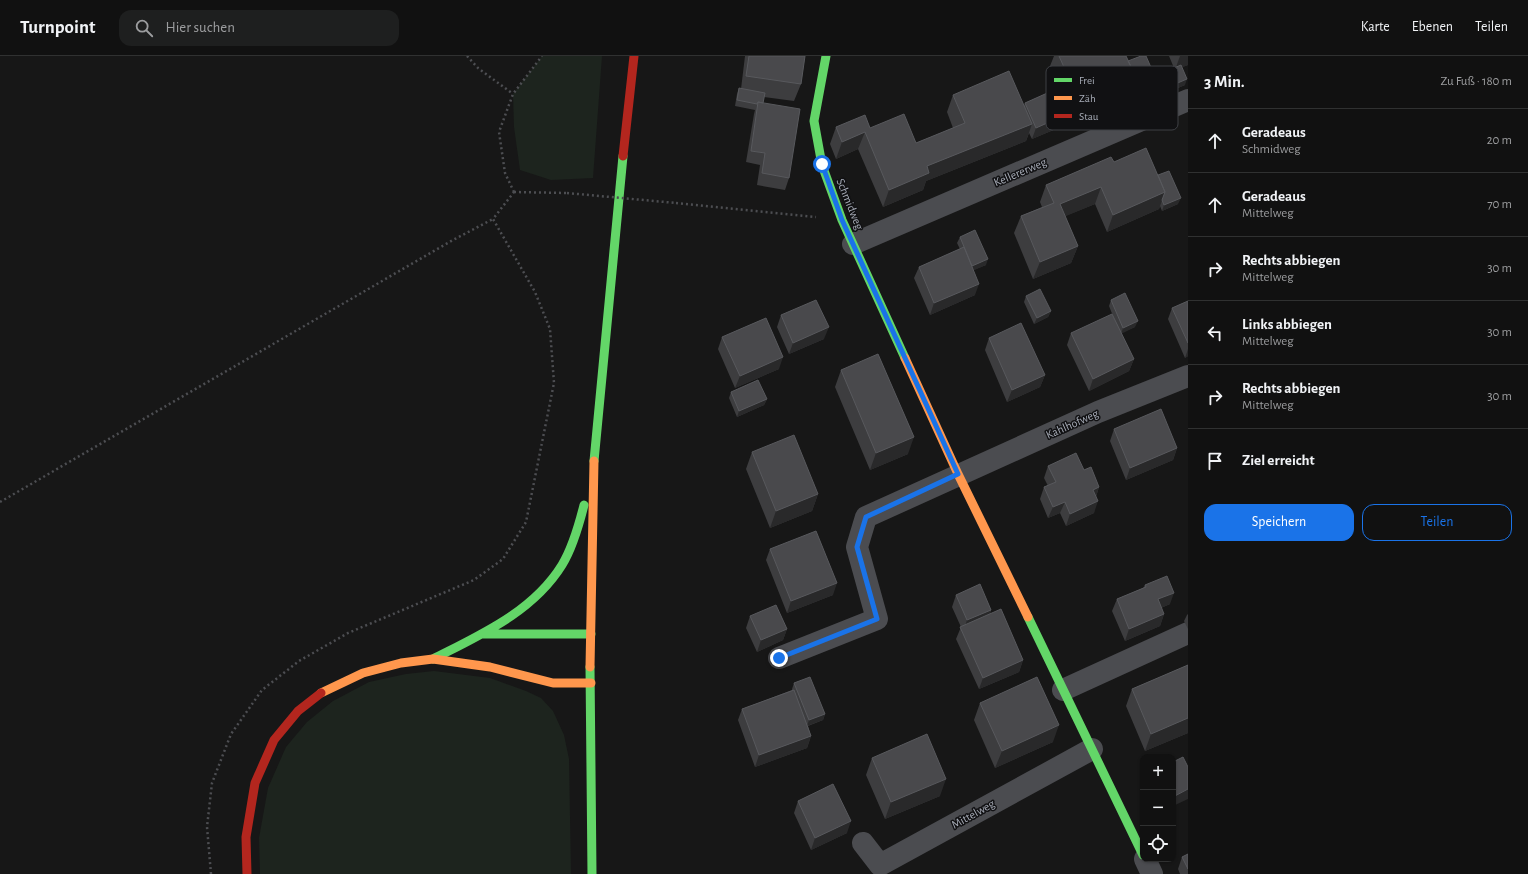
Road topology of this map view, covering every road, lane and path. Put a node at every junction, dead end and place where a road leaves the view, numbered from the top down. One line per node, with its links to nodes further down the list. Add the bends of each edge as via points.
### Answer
1 (467, 56): 5 (path, via 478,68)
2 (542, 56): 5 (path)
3 (634, 56): 14 (main road)
4 (826, 56): 11 (main road, Schmidweg, via 814,121 822,164)
5 (513, 94): 9 (path, via 499,132 505,173)
6 (1188, 100): 7 (street, Kellererweg)
7 (1178, 104)
8 (1118, 130): 12 (street, Kellererweg)
9 (514, 192): 10 (path); 11 (path, bridge, via 567,193)
10 (493, 220): 16 (path, via 453,240); 28 (path, via 535,292 550,329 554,383 526,522 503,559 474,580 348,633 299,661 262,690 230,734 212,783 207,827)
11 (842, 220): 12 (main road, Schmidweg)
12 (853, 244): 15 (main road)
13 (1188, 376): 15 (street, Kahlhofweg, via 1098,412)
14 (593, 470): 18 (main road, via 577,533 562,565 546,587 525,606 502,623); 19 (main road)
15 (958, 474): 20 (street, via 866,517 857,547 877,619); 23 (main road)
16 (0, 502)
17 (1188, 633): 23 (street)
18 (480, 634): 19 (main road); 21 (main road)
19 (591, 634): 22 (main road)
20 (779, 658)
21 (433, 659): 22 (main road, via 490,667 553,683); 29 (main road, via 363,672 324,691 298,711 274,740 255,783 246,836)
22 (591, 683): 30 (main road)
23 (1063, 690): 24 (main road)
24 (1092, 748): 25 (street, Mittelweg, via 880,865); 26 (main road)
25 (863, 843)
26 (1140, 849)
27 (1146, 862): 31 (street)
28 (211, 874)
29 (247, 874)
30 (592, 874)
31 (1152, 874)

